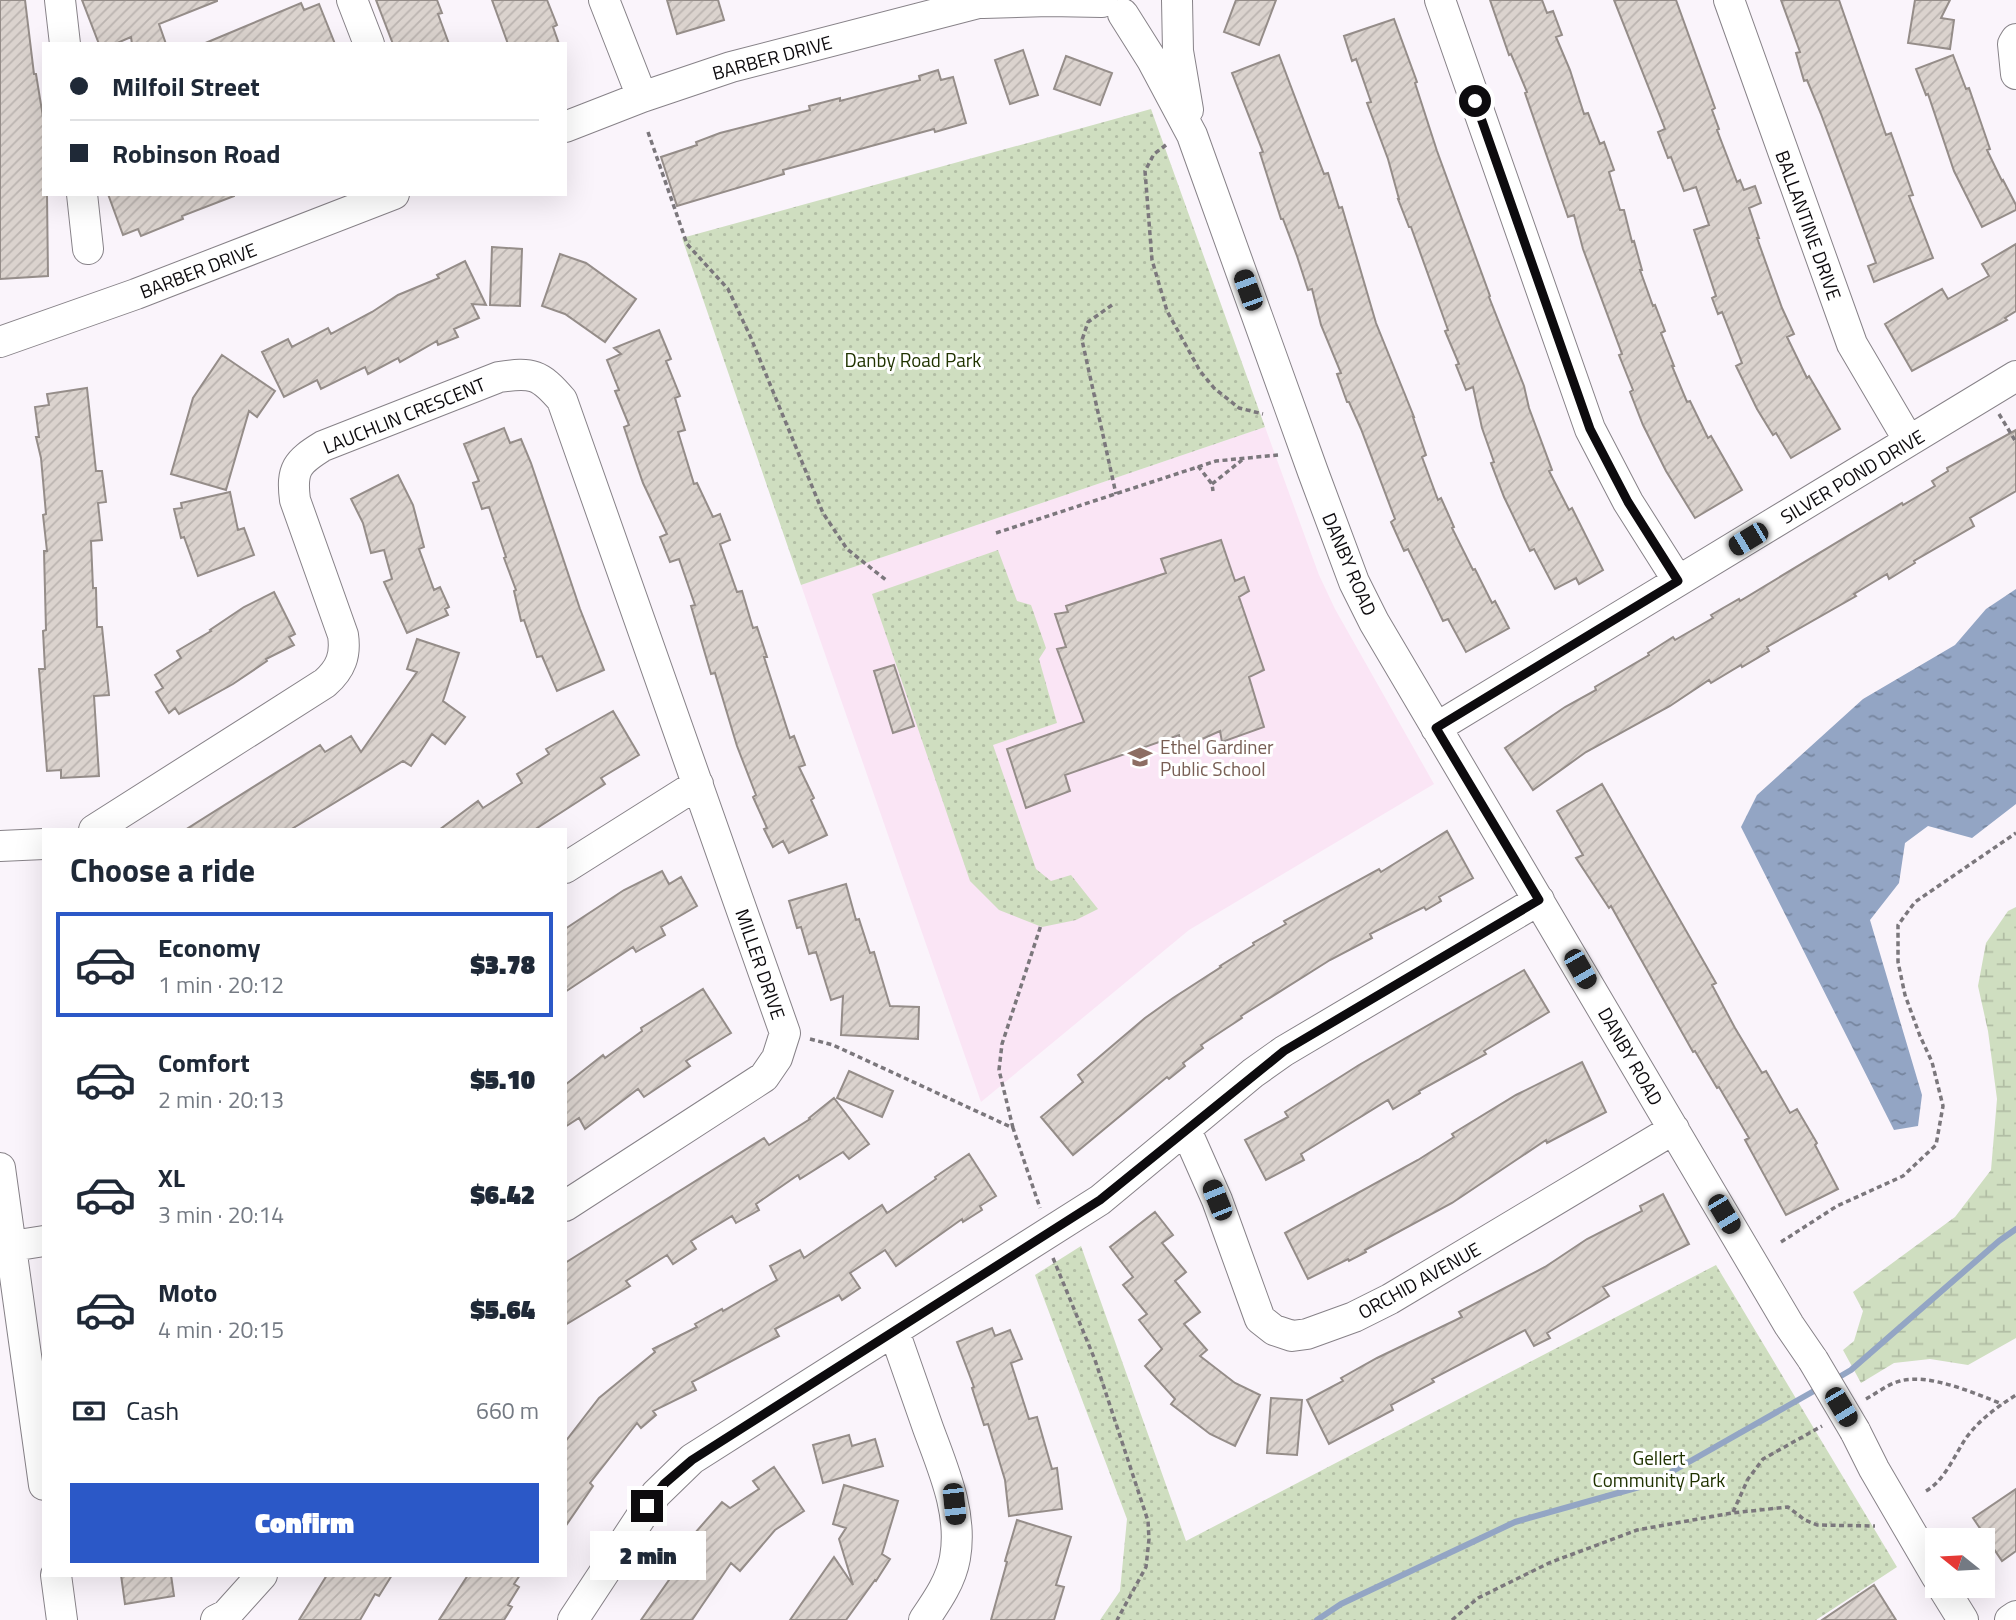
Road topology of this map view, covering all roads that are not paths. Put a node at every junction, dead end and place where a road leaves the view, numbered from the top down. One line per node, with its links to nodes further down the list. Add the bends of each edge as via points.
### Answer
1 (60, 0): 10 (street)
2 (352, 0): 11 (street)
3 (604, 0): 13 (street)
4 (1175, 0): 8 (street, BARBER DRIVE, via 1149,15); 15 (street, DANBY ROAD)
5 (1440, 0): 22 (street, via 1590,429 1628,502)
6 (1729, 0): 21 (street, BALLANTINE DRIVE, via 1852,344)
7 (986, 1): 8 (street, BARBER DRIVE); 13 (street, BARBER DRIVE, via 731,67)
8 (1109, 6): 15 (street, DANBY ROAD, via 1152,60)
9 (2016, 39): 12 (street)
10 (65, 42)
11 (368, 42)
12 (2016, 74)
13 (642, 97): 14 (street, BARBER DRIVE)
14 (567, 126)
15 (1179, 140): 23 (street, DANBY ROAD, via 1354,582)
16 (82, 196): 18 (street)
17 (389, 196): 19 (street, BARBER DRIVE)
18 (88, 249)
19 (0, 342)
20 (2016, 376): 21 (street, SILVER POND DRIVE)
21 (1909, 442): 22 (street, SILVER POND DRIVE)
22 (1678, 581): 23 (street, SILVER POND DRIVE)
23 (1436, 728): 29 (street, DANBY ROAD)
24 (698, 784): 25 (street, LAUCHLIN CRESCENT, via 562,400 548,383 524,373 487,382 303,458 293,484 295,500 343,635 340,666 325,683); 28 (street); 33 (street, MILLER DRIVE, via 785,1033 777,1058 764,1077)
25 (97, 828)
26 (42, 844): 27 (street)
27 (0, 846)
28 (567, 867)
29 (1539, 900): 30 (street, DANBY ROAD); 31 (street, via 1284,1051)
30 (1674, 1129): 31 (street, ORCHID AVENUE, via 1390,1299 1331,1326 1292,1336 1273,1330 1260,1319 1217,1200); 38 (street, DANBY ROAD, bridge)
31 (1185, 1130): 36 (street, via 1100,1200)
32 (0, 1168): 35 (street)
33 (567, 1205)
34 (42, 1241): 35 (street)
35 (6, 1247): 37 (street)
36 (894, 1331): 45 (street, via 679,1470 656,1494); 46 (street, via 946,1477 957,1530 956,1558 948,1582)
37 (42, 1472)
38 (1925, 1556)
39 (56, 1577): 43 (street)
40 (259, 1577): 44 (street, via 226,1615)
41 (1949, 1598): 47 (street)
42 (2016, 1616): 48 (street)
43 (62, 1620)
44 (216, 1620)
45 (573, 1620)
46 (924, 1620)
47 (1963, 1620)
48 (2010, 1620)

